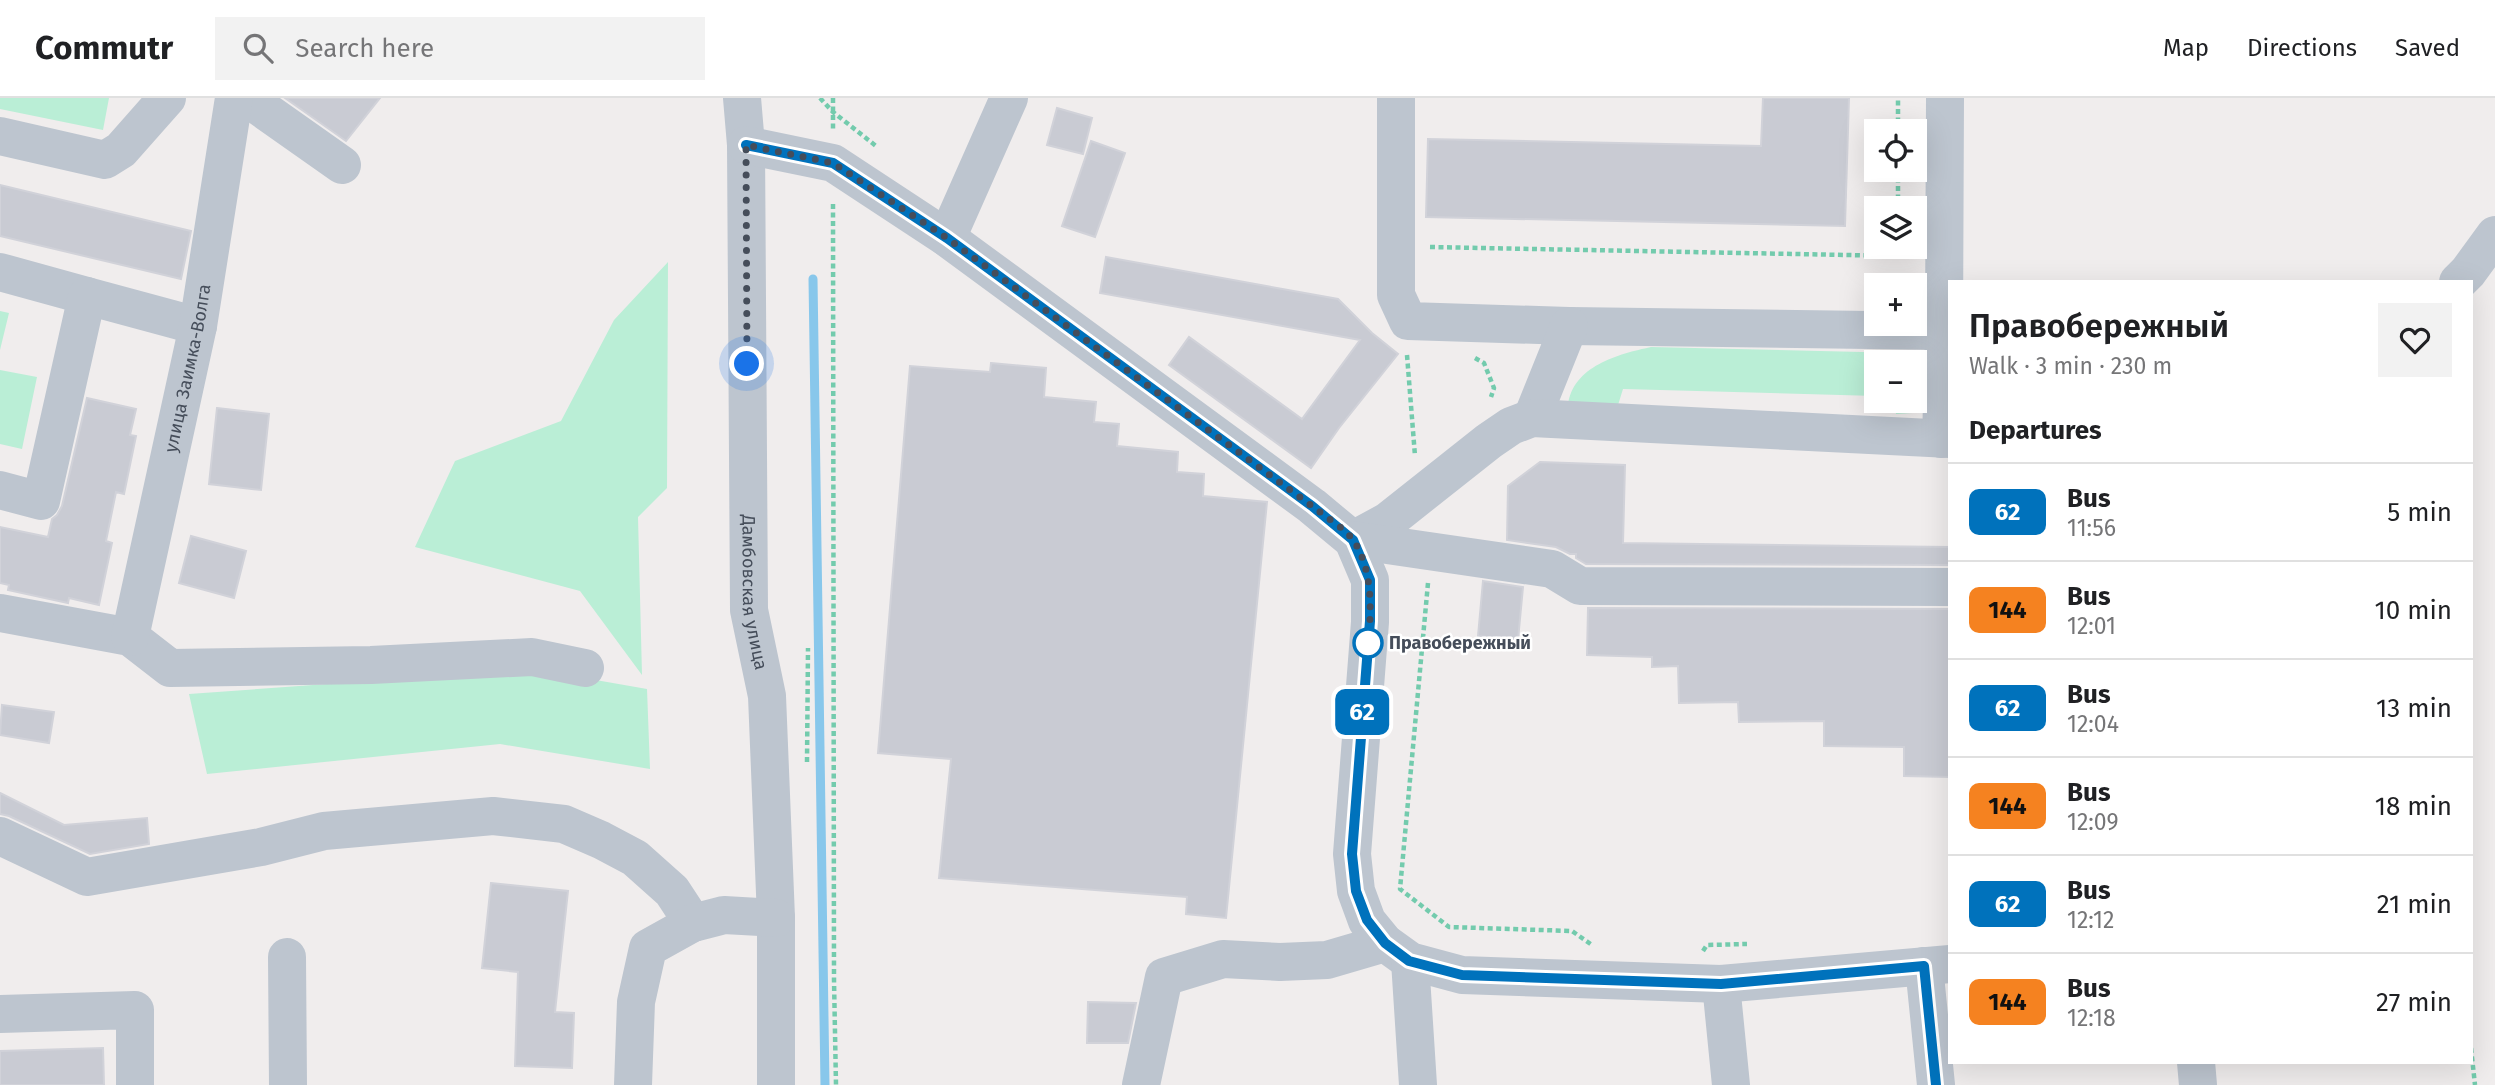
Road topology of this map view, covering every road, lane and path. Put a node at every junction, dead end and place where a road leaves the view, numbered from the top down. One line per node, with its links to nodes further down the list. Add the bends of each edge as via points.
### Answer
1 (167, 98): 13 (street, via 121,150 105,160)
2 (234, 98): 24 (street, улица Заимка-Волга)
3 (247, 98): 16 (street)
4 (742, 98): 14 (street, Дамбовская улица)
5 (820, 98): 11 (path)
6 (833, 98): 11 (path)
7 (1009, 98): 18 (street)
8 (1396, 98): 27 (street, via 1396,295)
9 (1898, 98): 12 (path)
10 (1945, 98): 26 (street)
11 (833, 112): 15 (path)
12 (1898, 119)
13 (0, 136)
14 (746, 145): 15 (street); 42 (street, Дамбовская улица, via 749,610 767,696)
15 (833, 163): 18 (street); 55 (path)
16 (342, 166)
17 (2495, 235): 22 (street)
18 (947, 238): 36 (street)
19 (1427, 247): 20 (path)
20 (1864, 255)
21 (0, 272): 23 (street)
22 (2460, 280)
23 (87, 296): 24 (street); 35 (street, via 41,501)
24 (198, 326): 39 (street, улица Заимка-Волга)
25 (1569, 326): 26 (street); 27 (street); 30 (street)
26 (1944, 331): 31 (street)
27 (1413, 336): 33 (path, via 1406,350)
28 (1465, 353): 29 (path, via 1484,363 1494,388)
29 (1489, 401)
30 (1532, 418): 31 (street); 36 (street, via 1511,426 1388,521)
31 (1945, 439)
32 (1425, 454): 33 (path)
33 (1415, 456): 34 (path)
34 (1405, 464)
35 (0, 491)
36 (1353, 540): 37 (street, via 1552,569 1580,586); 44 (street, via 1370,580 1370,621 1352,854 1356,891 1367,920)
37 (1948, 587)
38 (0, 613): 39 (street)
39 (131, 637): 40 (street, via 170,668 533,657)
40 (586, 668)
41 (0, 836): 43 (street, via 87,877 261,847 324,831 494,816 564,824 635,858 672,891)
42 (776, 918): 43 (street, via 724,915); 54 (street, Дамбовская улица)
43 (693, 923): 53 (street, via 648,948 636,1002)
44 (1397, 952): 47 (street, via 1462,975); 56 (street, via 1280,962 1223,959 1164,977); 57 (street)
45 (287, 957): 52 (street)
46 (1937, 965): 47 (street); 59 (street)
47 (1721, 984): 58 (street)
48 (0, 1014): 51 (street, via 135,1010)
49 (2196, 1064): 60 (street)
50 (2473, 1064): 61 (path)
51 (135, 1085)
52 (288, 1085)
53 (633, 1085)
54 (776, 1085)
55 (836, 1085)
56 (1141, 1085)
57 (1418, 1085)
58 (1731, 1085)
59 (1936, 1085)
60 (2198, 1085)
61 (2475, 1085)

